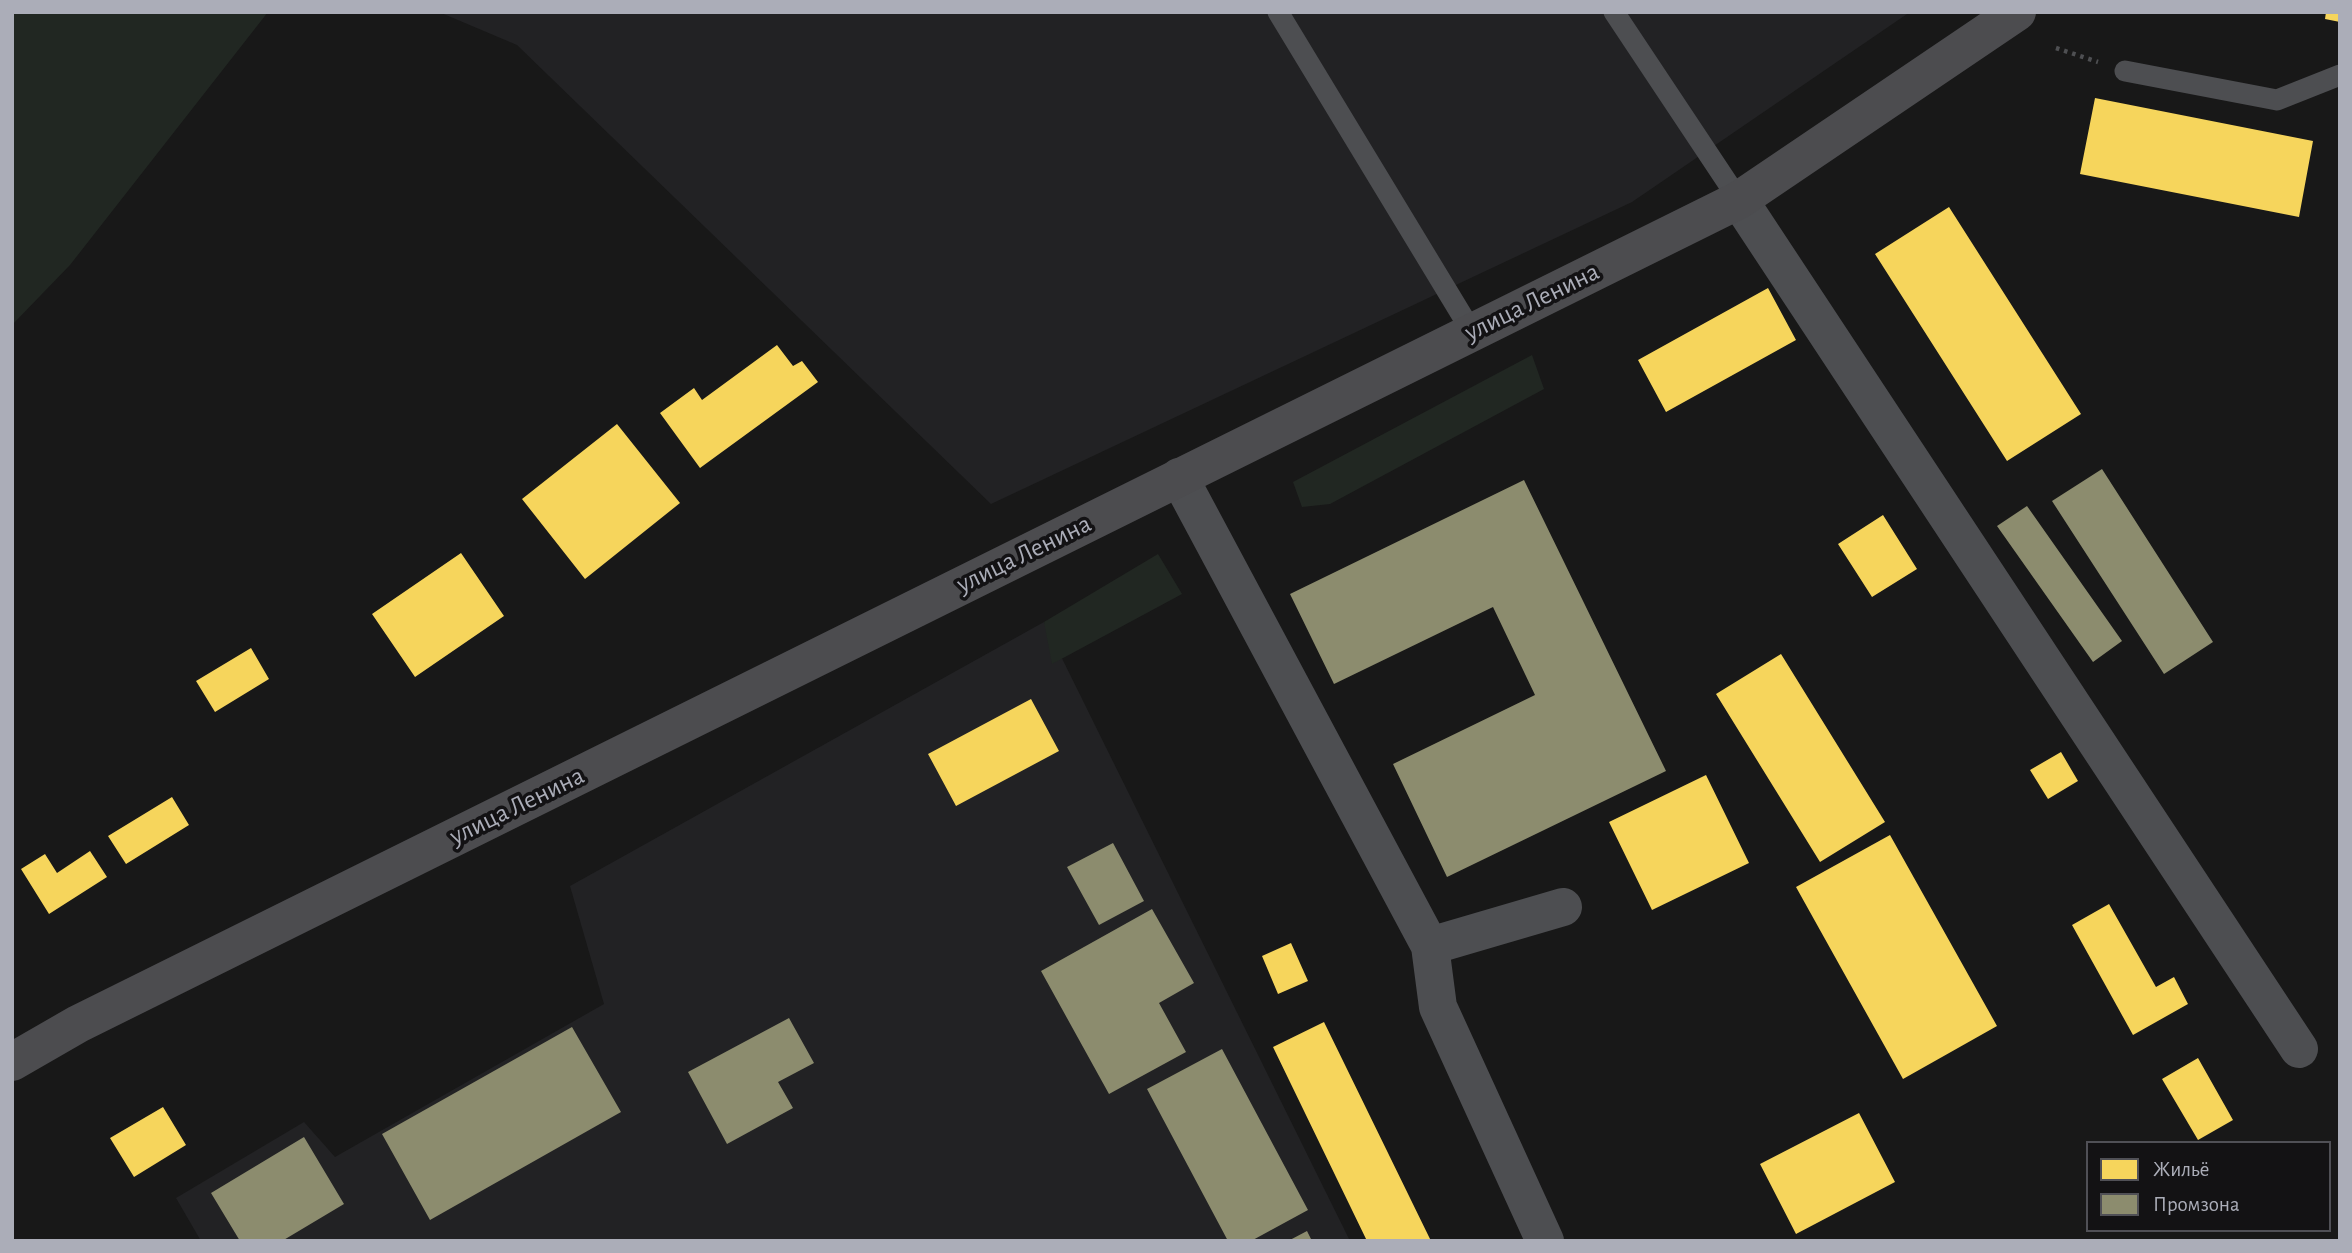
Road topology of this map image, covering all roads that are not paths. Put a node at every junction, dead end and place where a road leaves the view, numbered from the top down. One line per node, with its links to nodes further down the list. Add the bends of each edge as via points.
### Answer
1 (1278, 12): 7 (lane)
2 (1614, 12): 6 (lane)
3 (2017, 12): 6 (street, улица Ленина)
4 (2125, 71): 5 (lane, via 2277,100)
5 (2340, 75)
6 (1739, 200): 7 (street, улица Ленина); 11 (street)
7 (1472, 332): 8 (street, улица Ленина)
8 (1179, 477): 10 (street); 12 (street, улица Ленина, via 78,1024)
9 (1563, 907): 10 (street)
10 (1430, 946): 13 (street, via 1438,1007)
11 (2299, 1049)
12 (12, 1062)
13 (1545, 1241)

